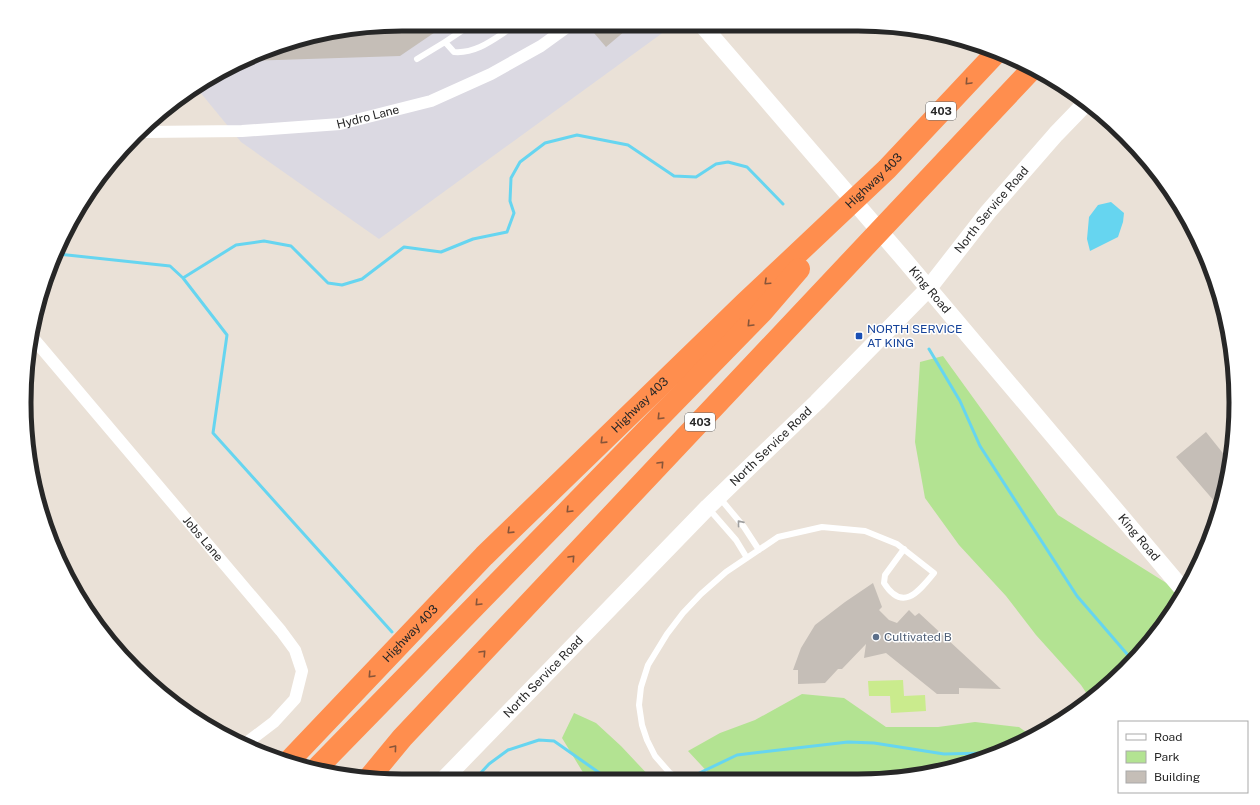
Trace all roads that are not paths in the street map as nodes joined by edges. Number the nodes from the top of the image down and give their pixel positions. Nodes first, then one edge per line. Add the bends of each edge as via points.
1 (462, 31) edge
2 (506, 31) edge
3 (562, 31) edge
4 (707, 31) edge
5 (445, 42) junction
6 (993, 56) edge
7 (417, 59) dead end
8 (1029, 73) edge
9 (1083, 107) edge
10 (149, 132) edge
11 (887, 169) junction
12 (928, 289) junction
13 (36, 342) edge
14 (714, 502) junction
15 (904, 549) junction
16 (759, 550) junction
17 (746, 558) junction
18 (1180, 586) edge
19 (249, 741) edge
20 (293, 757) edge
21 (320, 765) edge
22 (374, 773) edge
23 (449, 774) edge
24 (672, 774) edge

1 - 5 lane
2 - 5 lane via 477,49 463,53 454,52
3 - 10 street, Hydro Lane via 541,46 491,74 430,101 340,124 242,131
4 - 12 street, King Road
5 - 7 lane
6 -> 11 highway, Highway 403 / 403
22 -> 8 highway, 403 via 419,721
9 - 12 street, North Service Road via 988,212
11 -> 20 highway, Highway 403 / 403 via 484,556
11 -> 21 highway via 762,312
12 - 14 street, North Service Road
12 - 18 street, King Road
13 - 19 street, Jobs Lane via 295,650 302,671 295,699 274,722
16 -> 14 lane via 744,527
14 - 17 lane
14 - 23 street, North Service Road
15 - 15 lane via 886,575 884,583 888,590 901,598 912,596 934,573
15 - 16 lane via 865,531 822,527 778,537
16 - 17 lane
17 - 24 lane via 726,572 683,613 648,665 639,705 642,725 655,756

